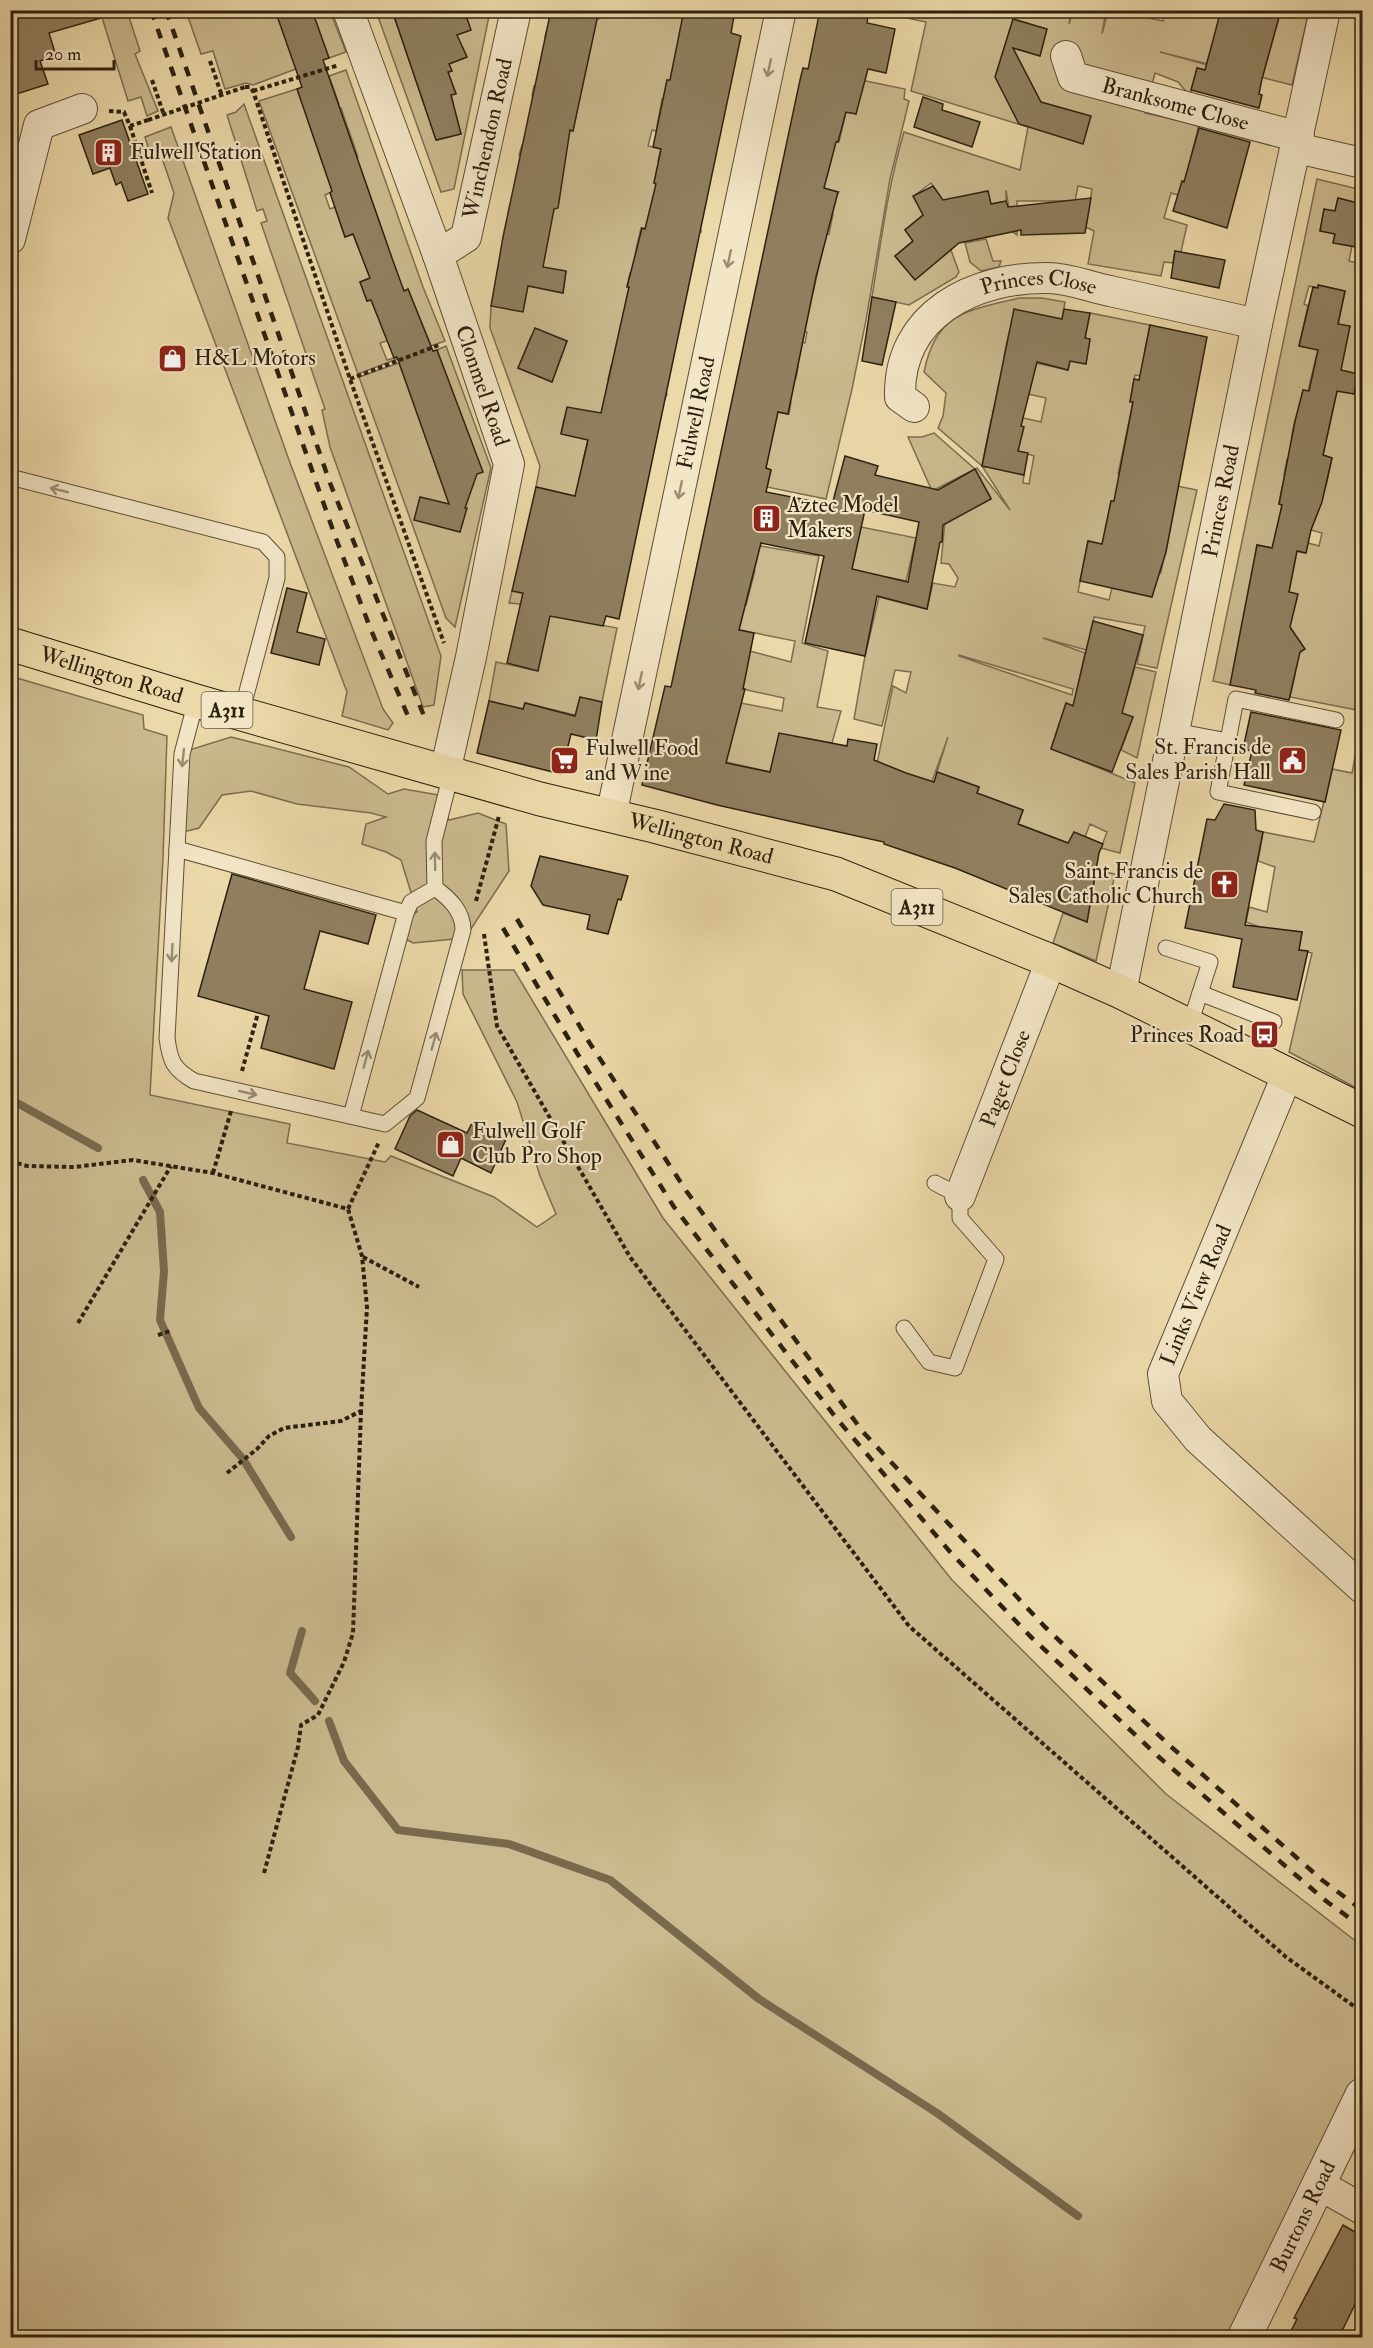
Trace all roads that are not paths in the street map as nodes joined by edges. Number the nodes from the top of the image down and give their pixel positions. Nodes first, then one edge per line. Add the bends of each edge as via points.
1 (348, 10) edge
2 (516, 10) edge
3 (781, 10) edge
4 (1325, 10) edge
5 (1066, 56) dead end
6 (82, 109) road end
7 (1298, 142) junction
8 (1362, 163) edge
9 (10, 239) edge
10 (438, 255) junction
11 (1257, 324) junction
12 (914, 406) dead end
13 (10, 477) edge
14 (10, 644) edge
15 (196, 701) junction
16 (241, 714) junction
17 (1336, 720) dead end
18 (1175, 731) junction
19 (1228, 741) junction
20 (448, 773) junction
21 (1313, 812) dead end
22 (611, 816) junction
23 (177, 849) junction
24 (435, 888) junction
25 (406, 913) junction
26 (1166, 948) dead end
27 (1051, 961) junction
28 (1121, 992) junction
29 (1200, 993) junction
30 (1274, 1022) dead end
31 (1190, 1024) junction
32 (1288, 1073) junction
33 (1362, 1111) edge
34 (351, 1116) junction
35 (947, 1190) joint
36 (904, 1328) dead end
37 (1362, 1588) edge
38 (1362, 2095) edge
39 (1320, 2185) junction
40 (1362, 2209) edge
41 (1244, 2337) edge

1 - 10 street, Clonmel Road
2 - 10 street, Winchendon Road via 466,237
3 -> 22 street, Fulwell Road
4 - 7 street, Princes Road
5 - 7 street, Branksome Close via 1073,77
6 - 9 street via 39,126
7 - 8 street
7 - 11 street, Princes Road
10 - 20 street, Clonmel Road via 509,464
11 - 12 street, Princes Close via 1050,278 1006,280 972,290 936,310 914,337 900,376 900,397
11 - 18 street, Princes Road
16 -> 13 lane via 277,579 277,557 263,542
14 - 15 main road, Wellington Road / A311
15 - 16 main road, Wellington Road / A311
15 -> 23 lane via 182,754
16 - 20 main road, Wellington Road / A311
17 - 19 lane via 1236,699
18 - 19 lane
18 - 28 street, Princes Road
19 - 21 lane via 1218,792
20 - 22 main road, Wellington Road / A311
24 -> 20 lane via 434,842
22 - 27 main road, Wellington Road / A311 via 836,874
23 - 25 lane
23 -> 34 lane via 167,1038 170,1058 180,1072 194,1081
24 - 25 lane via 411,902
34 -> 24 lane via 385,1124 417,1098 464,930 453,902
34 -> 25 lane
26 - 29 lane via 1210,962
27 - 28 main road, Wellington Road / A311
27 - 35 street, Paget Close
28 - 31 main road, Wellington Road / A311
29 - 30 lane
29 - 31 lane
31 - 32 main road, Wellington Road / A311
32 - 33 main road, Wellington Road / A311
32 - 37 street, Links View Road via 1163,1374 1167,1401 1198,1439
35 - 36 lane via 960,1218 996,1259 955,1368 929,1362
38 - 39 street, Burtons Road
39 - 40 street
39 - 41 street, Burtons Road

